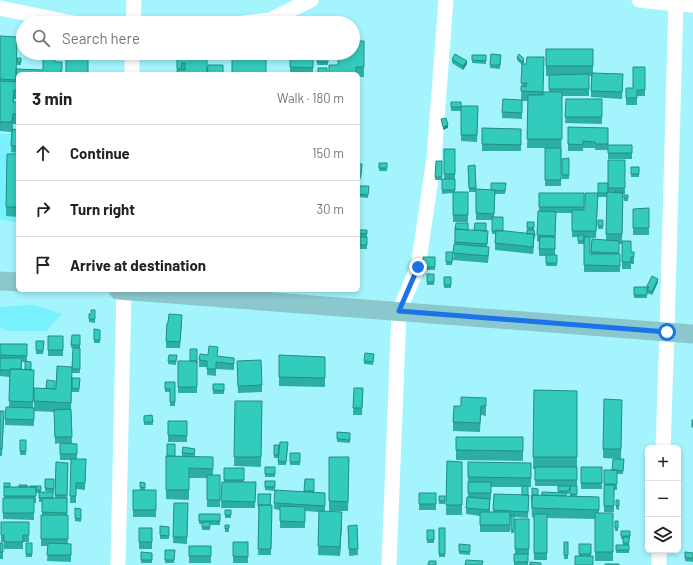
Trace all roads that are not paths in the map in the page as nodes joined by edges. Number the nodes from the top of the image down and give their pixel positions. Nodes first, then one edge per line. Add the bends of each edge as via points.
1 (134, 0) edge
2 (311, 0) edge
3 (446, 0) edge
4 (639, 0) edge
5 (676, 2) edge
6 (693, 5) edge
7 (0, 8) edge
8 (39, 16) edge
9 (133, 16) edge
10 (278, 16) edge
11 (132, 60) edge
12 (132, 72) edge
13 (0, 281) edge
14 (16, 282) edge
15 (124, 292) edge
16 (150, 292) edge
17 (399, 311) junction
18 (667, 332) junction
19 (693, 334) edge
20 (663, 445) edge
21 (659, 553) edge
22 (118, 565) edge
23 (389, 565) edge
24 (659, 565) edge

1 - 9 street
2 - 10 street
3 - 17 street via 434,158 420,260
4 - 5 street
5 - 6 street
5 - 18 street
7 - 8 street
11 - 12 street
13 - 14 main road
15 - 22 street
16 - 17 main road
17 - 18 main road
17 - 23 street
18 - 19 main road
18 - 20 street
21 - 24 street

